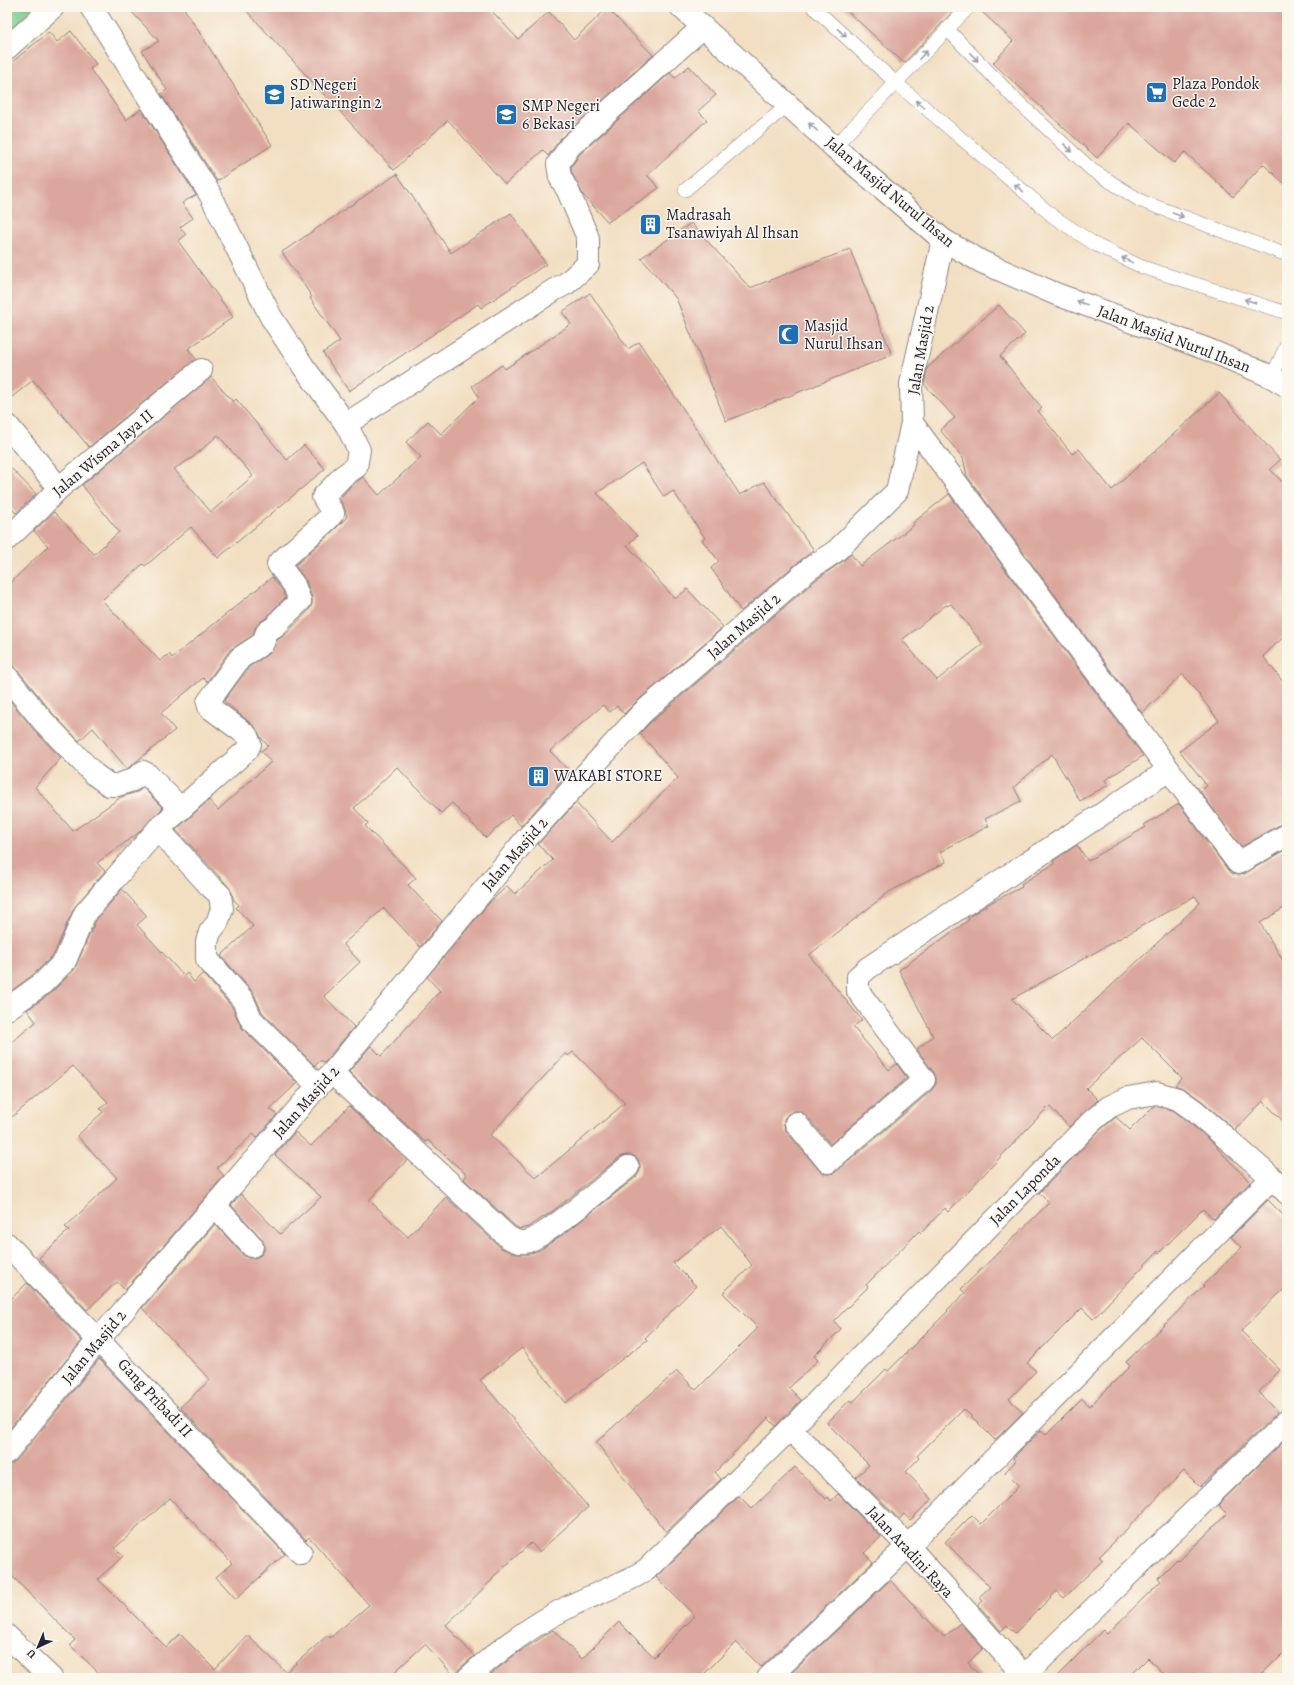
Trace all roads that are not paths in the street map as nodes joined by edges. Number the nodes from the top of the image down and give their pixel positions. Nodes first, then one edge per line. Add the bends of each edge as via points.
1 (54, 7) edge
2 (91, 7) edge
3 (682, 7) edge
4 (813, 7) edge
5 (969, 7) edge
6 (703, 27) junction
7 (947, 29) junction
8 (7, 48) edge
9 (896, 84) junction
10 (788, 105) junction
11 (834, 147) junction
12 (685, 190) dead end
13 (944, 240) junction
14 (1287, 255) edge
15 (1287, 313) edge
16 (1287, 344) edge
17 (201, 370) dead end
18 (1279, 382) edge
19 (912, 423) junction
20 (346, 424) junction
21 (7, 425) edge
22 (59, 488) junction
23 (7, 539) edge
24 (7, 677) edge
25 (1169, 770) junction
26 (181, 809) junction
27 (158, 829) junction
28 (1287, 835) edge
29 (8, 1007) edge
30 (325, 1080) junction
31 (796, 1123) dead end
32 (628, 1167) dead end
33 (1272, 1178) junction
34 (1287, 1193) edge
35 (216, 1207) junction
36 (7, 1244) edge
37 (252, 1246) dead end
38 (100, 1339) junction
39 (1287, 1421) edge
40 (790, 1429) junction
41 (7, 1452) edge
42 (908, 1546) junction
43 (301, 1553) dead end
44 (7, 1636) edge
45 (1024, 1677) edge
46 (51, 1678) edge
47 (468, 1678) edge
48 (768, 1678) edge

1 - 8 street
2 - 20 street via 210,194 272,316 303,366
3 - 6 street, Jalan Masjid Nurul Ihsan
4 -> 9 lane
5 - 7 lane
6 - 10 street, Jalan Masjid Nurul Ihsan
6 - 20 street via 570,146 558,164 560,177 588,238 588,264 567,283
9 -> 7 lane
7 -> 14 lane via 1014,98 1092,170 1141,201
9 - 11 lane
15 -> 9 lane via 1142,268 1096,245 1054,217
11 -> 10 street, Jalan Masjid Nurul Ihsan
10 - 12 lane
11 - 13 street, Jalan Masjid Nurul Ihsan
18 -> 13 street, Jalan Masjid Nurul Ihsan via 1209,350 1056,294 982,262
13 - 19 street, Jalan Masjid 2 via 911,384
16 - 18 lane
17 - 22 street, Jalan Wisma Jaya II
19 - 25 street
19 - 30 street, Jalan Masjid 2 via 898,491 836,551 809,569 642,713 526,839
20 - 26 street via 359,450 356,467 343,476 323,497 333,513 278,564 294,586 300,601 276,627 267,632 263,643 240,658 208,702 209,707 247,736 250,744 247,750
21 - 22 street
22 - 23 street, Jalan Wisma Jaya II
24 - 26 street via 43,721 94,774 109,785 117,785 133,780 143,772
25 - 28 street via 1238,864
25 - 31 street via 858,977 858,991 924,1080 828,1162
26 - 27 street
27 - 29 street via 85,913 65,961 42,984
27 - 30 street via 220,895 222,909 207,942 207,959 243,1000 251,1019
30 - 32 street via 516,1242 525,1242 547,1232
30 - 35 street, Jalan Masjid 2
33 - 34 street, Jalan Laponda
33 - 40 street, Jalan Laponda via 1178,1099 1157,1093 1128,1098 1109,1108 1087,1127
33 - 42 street
35 - 37 street
35 - 38 street, Jalan Masjid 2
36 - 38 street, Gang Pribadi II
38 - 41 street, Jalan Masjid 2
38 - 43 street, Gang Pribadi II
39 - 45 street
40 - 42 street, Jalan Aradini Raya
40 - 47 street, Jalan Laponda via 646,1570 531,1627
42 - 45 street, Jalan Aradini Raya
42 - 48 street
44 - 46 street

